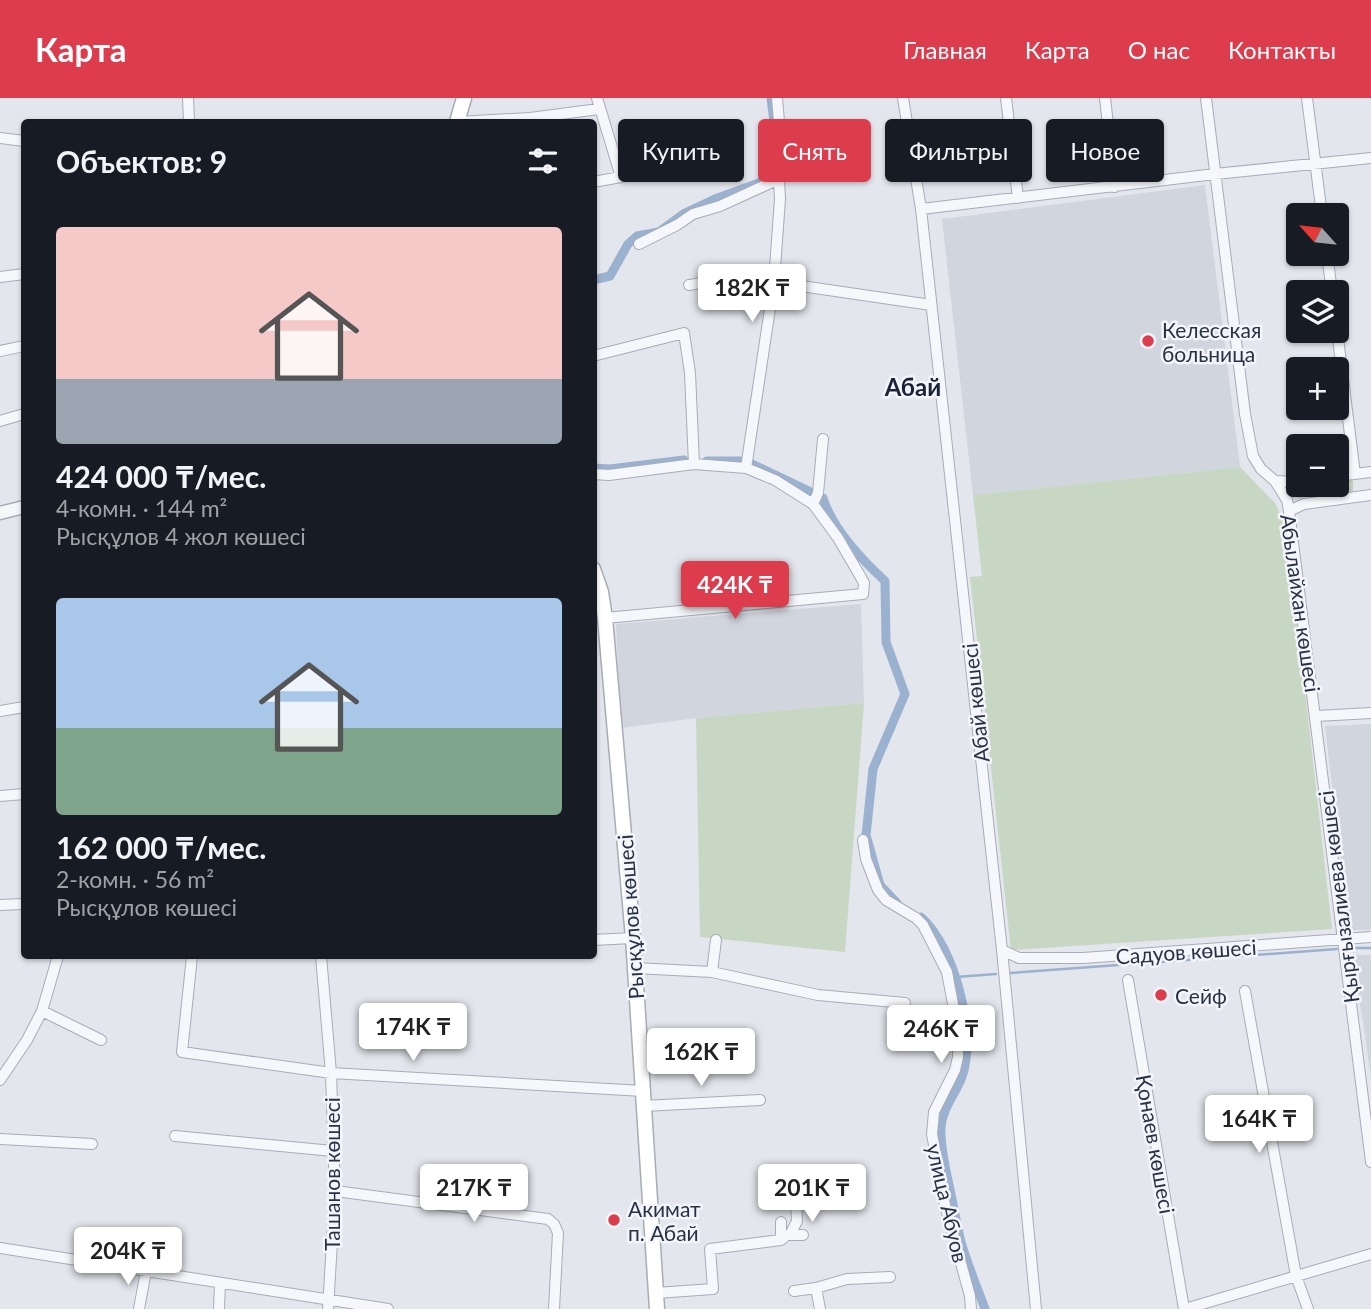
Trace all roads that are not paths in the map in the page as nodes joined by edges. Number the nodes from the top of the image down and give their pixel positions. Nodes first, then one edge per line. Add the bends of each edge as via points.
1 (188, 98) edge
2 (464, 98) edge
3 (777, 98) edge
4 (903, 98) edge
5 (1006, 98) edge
6 (1105, 98) edge
7 (1206, 98) edge
8 (1307, 98) edge
9 (598, 103) edge
10 (189, 119) edge
11 (458, 119) edge
12 (512, 119) edge
13 (779, 119) edge
14 (0, 138) edge
15 (21, 141) edge
16 (1371, 158) edge
17 (1315, 164) junction
18 (618, 167) edge
19 (1215, 174) junction
20 (618, 178) edge
21 (597, 181) edge
22 (772, 182) edge
23 (779, 182) edge
24 (1115, 187) junction
25 (1018, 198) junction
26 (1320, 203) edge
27 (951, 206) junction
28 (921, 209) junction
29 (952, 217) dead end
30 (639, 244) dead end
31 (21, 274) edge
32 (0, 276) edge
33 (774, 282) junction
34 (690, 285) dead end
35 (931, 304) junction
36 (1339, 343) edge
37 (21, 347) edge
38 (0, 351) edge
39 (597, 355) edge
40 (21, 415) edge
41 (0, 421) edge
42 (823, 439) dead end
43 (694, 464) junction
44 (746, 468) junction
45 (1371, 472) edge
46 (597, 474) edge
47 (1355, 474) junction
48 (1349, 475) edge
49 (1275, 481) junction
50 (1286, 481) edge
51 (1371, 495) edge
52 (1288, 497) edge
53 (1287, 500) junction
54 (813, 504) junction
55 (21, 508) edge
56 (1289, 511) junction
57 (0, 513) edge
58 (597, 580) edge
59 (605, 618) junction
60 (21, 708) edge
61 (0, 711) edge
62 (1371, 713) edge
63 (1317, 716) junction
64 (21, 794) edge
65 (0, 796) edge
66 (863, 840) dead end
67 (21, 904) edge
68 (0, 905) edge
69 (1343, 937) junction
70 (1371, 937) edge
71 (633, 938) junction
72 (597, 940) edge
73 (716, 940) dead end
74 (1002, 950) junction
75 (57, 959) edge
76 (192, 959) edge
77 (321, 959) edge
78 (635, 968) junction
79 (712, 972) junction
80 (1128, 979) dead end
81 (1245, 991) dead end
82 (905, 1003) dead end
83 (42, 1011) junction
84 (101, 1040) dead end
85 (331, 1073) junction
86 (0, 1080) edge
87 (643, 1099) junction
88 (760, 1100) dead end
89 (175, 1136) dead end
90 (0, 1139) edge
91 (92, 1144) dead end
92 (333, 1151) junction
93 (1371, 1162) edge
94 (335, 1191) junction
95 (796, 1200) dead end
96 (781, 1222) dead end
97 (803, 1235) dead end
98 (786, 1237) junction
99 (0, 1248) edge
100 (1371, 1254) edge
101 (146, 1271) junction
102 (1296, 1276) junction
103 (890, 1277) dead end
104 (220, 1283) junction
105 (816, 1288) junction
106 (794, 1291) dead end
107 (656, 1293) junction
108 (328, 1305) edge
109 (139, 1309) edge
110 (219, 1309) edge
111 (388, 1309) edge
112 (554, 1309) edge
113 (657, 1309) edge
114 (820, 1309) edge
115 (971, 1309) edge
116 (1036, 1309) edge
117 (1184, 1309) edge
118 (1308, 1309) edge

1 - 10 street
2 - 11 main road
3 - 13 street
4 - 28 street, Абай көшесі
5 - 25 street
6 - 24 street
7 - 19 street
8 - 17 street
9 - 12 street
9 - 18 street
14 - 15 street
16 - 17 street
17 - 19 street
17 - 26 street
19 - 24 street
19 - 49 street via 1251,447 1261,469
20 - 21 street
22 - 30 street via 693,214
23 - 33 street
24 - 25 street
25 - 27 street
27 - 28 street
27 - 29 street
28 - 35 street, Абай көшесі
31 - 32 street
33 - 34 street via 749,276
33 - 35 street
33 - 44 street
35 - 74 street, Абай көшесі
36 - 47 street
37 - 38 street
39 - 43 street via 684,333
40 - 41 street
42 - 54 street
43 - 44 street
43 - 46 street
44 - 54 street
45 - 47 street
47 - 48 street
49 - 50 street
49 - 53 street, Абылайхан көшесі
51 - 56 street via 1304,504
52 - 53 street
53 - 56 street, Абылайхан көшесі
54 - 59 street via 859,574 863,594
55 - 57 street
56 - 63 street, Абылайхан көшесі
58 - 59 main road, Рысқұлов көшесі
59 - 71 main road, Рысқұлов көшесі
60 - 61 street
62 - 63 street, Абылайхан көшесі
63 - 69 street, Қырғызалиева көшесі
64 - 65 street
66 - 115 street, улица Абуов via 878,890 923,925 947,972 958,1057 934,1112 932,1134
67 - 68 street
69 - 70 street, Садуов көшесі
69 - 74 street, Садуов көшесі via 1083,958 1019,958
69 - 93 street, Қырғызалиева көшесі
71 - 72 street
71 - 78 main road, Рысқұлов көшесі
73 - 79 street
74 - 116 street, Абай көшесі
75 - 83 street
76 - 85 street via 182,1052
77 - 85 street, Ташанов көшесі
78 - 79 street
78 - 87 main road, Рысқұлов көшесі
79 - 82 street via 818,995
80 - 117 street, Қонаев көшесі
81 - 102 street
83 - 84 street
83 - 86 street
85 - 87 street
85 - 92 street, Ташанов көшесі
87 - 88 street
87 - 107 main road, Рысқұлов көшесі
89 - 92 street
90 - 91 street
92 - 94 street, Ташанов көшесі
94 - 108 street, Ташанов көшесі
94 - 112 street via 548,1219 558,1233
95 - 98 street via 796,1227
96 - 98 street
97 - 98 street
98 - 107 street via 710,1250 713,1289
99 - 101 street
100 - 102 street, Қонаев көшесі
101 - 104 street
101 - 109 street
102 - 117 street, Қонаев көшесі
102 - 118 street
103 - 105 street via 847,1279
104 - 108 street
104 - 110 street
105 - 106 street
105 - 114 street
107 - 113 main road, Рысқұлов көшесі
108 - 111 street

